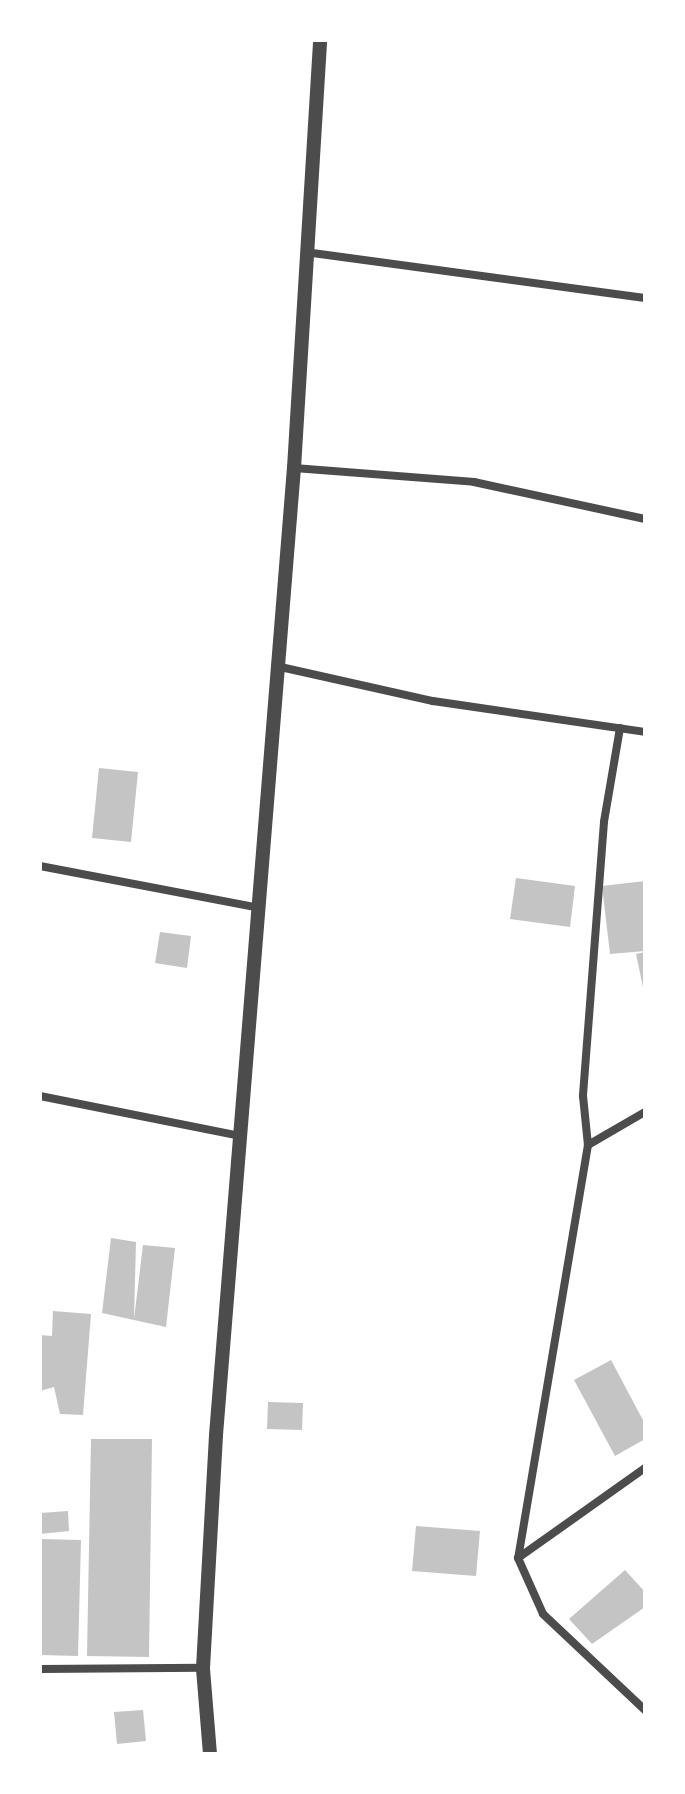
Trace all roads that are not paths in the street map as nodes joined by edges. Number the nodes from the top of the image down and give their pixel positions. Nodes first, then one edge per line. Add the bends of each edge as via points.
1 (320, 40) edge
2 (305, 252) junction
3 (645, 298) edge
4 (294, 468) junction
5 (645, 519) edge
6 (274, 666) junction
7 (620, 728) junction
8 (645, 732) edge
9 (40, 866) edge
10 (254, 907) junction
11 (40, 1096) edge
12 (645, 1112) edge
13 (236, 1135) junction
14 (588, 1145) junction
15 (645, 1468) edge
16 (518, 1558) junction
17 (203, 1668) junction
18 (40, 1669) edge
19 (645, 1710) edge
20 (210, 1754) edge

1 - 2 street
2 - 3 street
2 - 4 street
4 - 5 street via 474,482
4 - 6 street
6 - 7 street via 433,701
6 - 10 street
7 - 8 street
7 - 14 street via 604,822 583,1096
9 - 10 street
10 - 13 street
11 - 13 street
12 - 14 street
13 - 17 street
14 - 16 street
15 - 16 street
16 - 19 street via 543,1614
17 - 18 street
17 - 20 street

